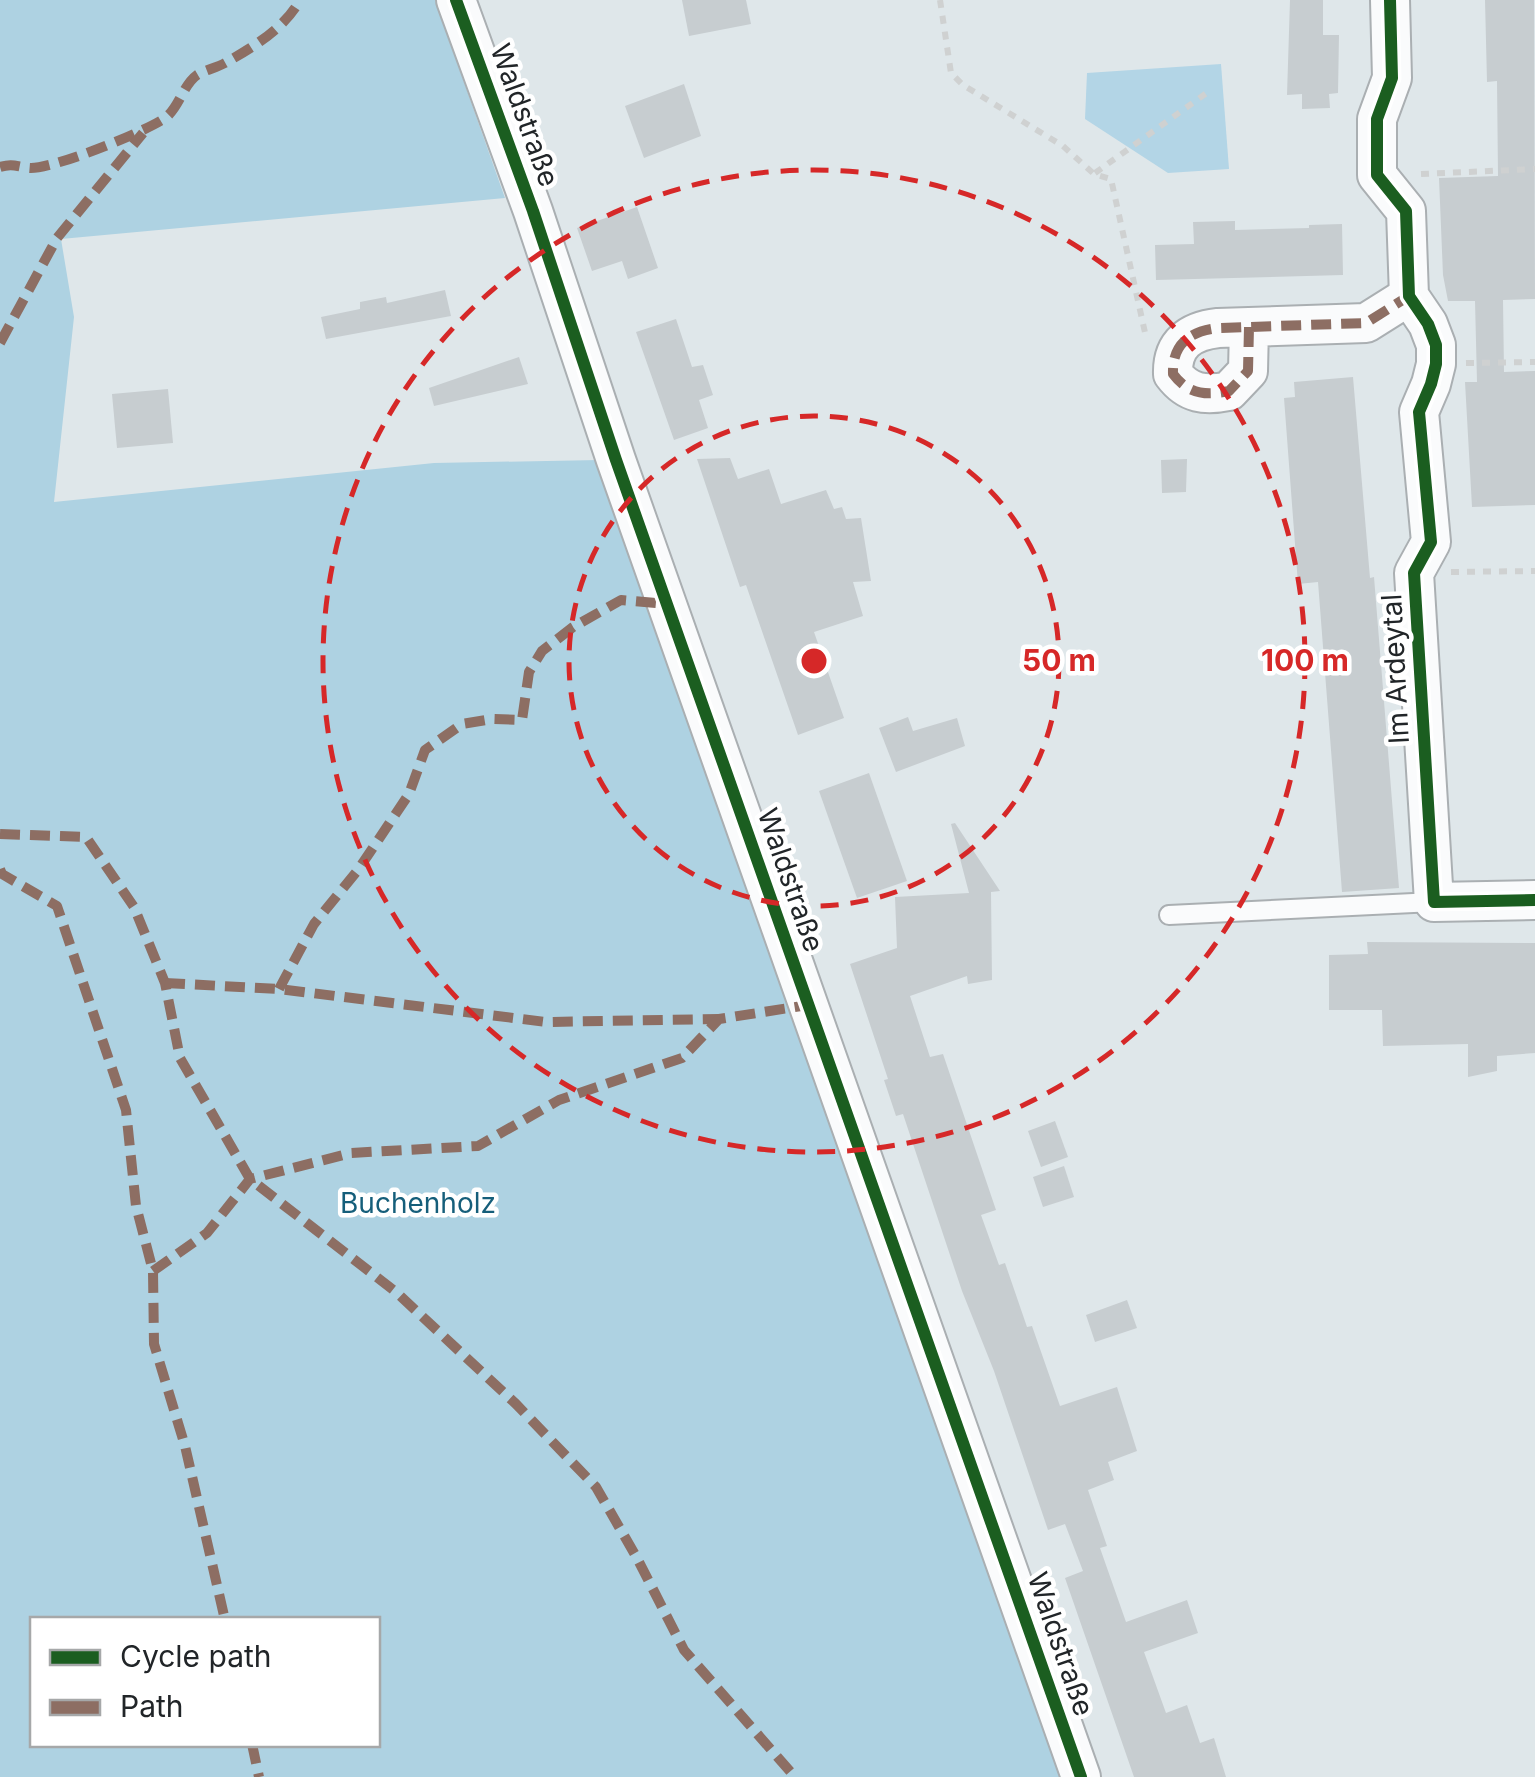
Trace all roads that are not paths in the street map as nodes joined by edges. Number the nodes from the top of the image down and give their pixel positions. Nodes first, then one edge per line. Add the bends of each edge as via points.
1 (456, 0) edge
2 (1390, 0) edge
3 (1409, 296) junction
4 (1250, 327) junction
5 (1535, 900) edge
6 (1434, 902) junction
7 (1169, 916) dead end
8 (1081, 1777) edge

1 - 8 street, Waldstraße
2 - 3 street via 1392,78 1377,120 1377,176 1406,210
3 - 4 street via 1366,323
3 - 6 street, Im Ardeytal via 1432,334 1436,364 1419,412 1431,542 1414,572
4 - 4 street via 1201,330 1182,341 1172,358 1173,374 1202,394 1229,391 1248,371
5 - 6 street
6 - 7 lane

